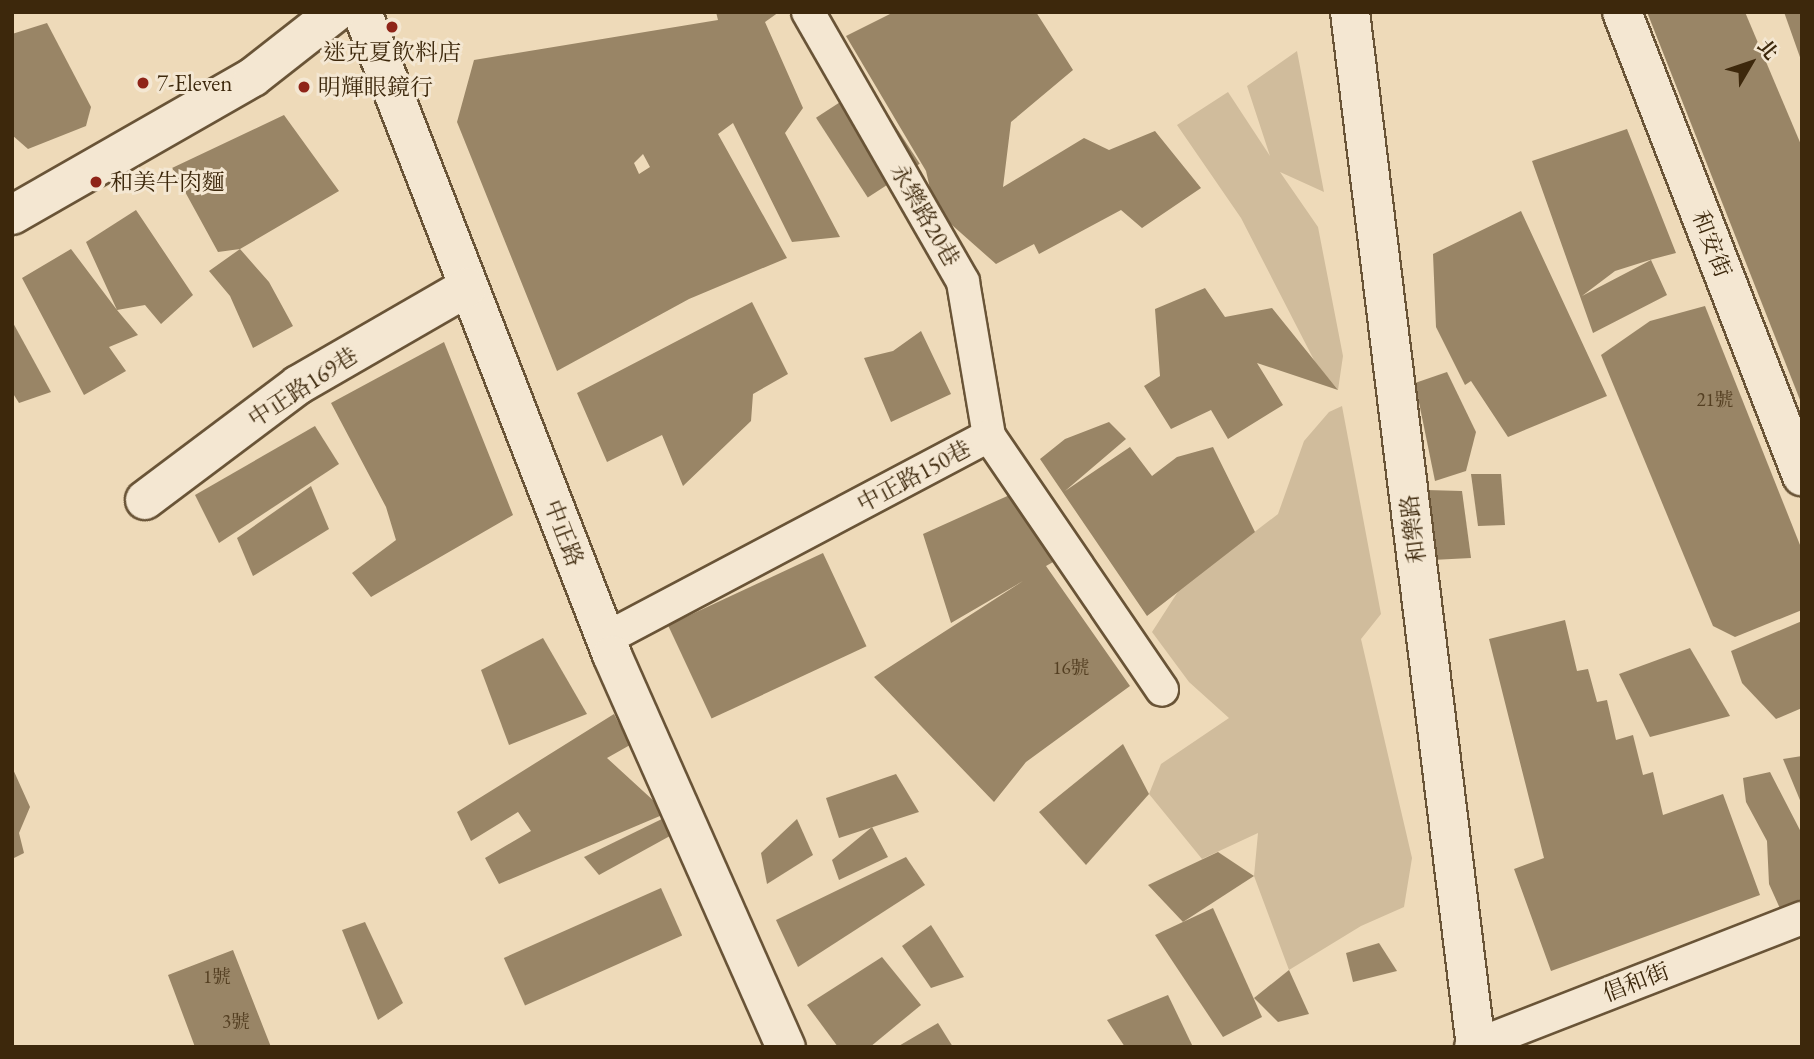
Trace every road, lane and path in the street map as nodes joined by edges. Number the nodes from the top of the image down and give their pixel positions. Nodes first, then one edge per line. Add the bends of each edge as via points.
1 (336, 12) edge
2 (362, 12) edge
3 (808, 12) edge
4 (1350, 12) edge
5 (1622, 12) edge
6 (12, 215) edge
7 (468, 286) junction
8 (989, 436) junction
9 (1802, 476) edge
10 (145, 500) dead end
11 (606, 639) junction
12 (1162, 690) dead end
13 (1802, 918) edge
14 (1474, 1046) edge
15 (786, 1047) edge

1 - 6 street via 253,77
2 - 7 street, 中正路
3 - 8 lane, 永樂路20巷 via 963,282
4 - 14 street, 和樂路
5 - 9 street, 和安街
7 - 10 street, 中正路169巷 via 298,385
7 - 11 street, 中正路
8 - 11 lane, 中正路150巷
8 - 12 lane, 中正路150巷
11 - 15 street, 中正路
13 - 14 lane, 倡和街

